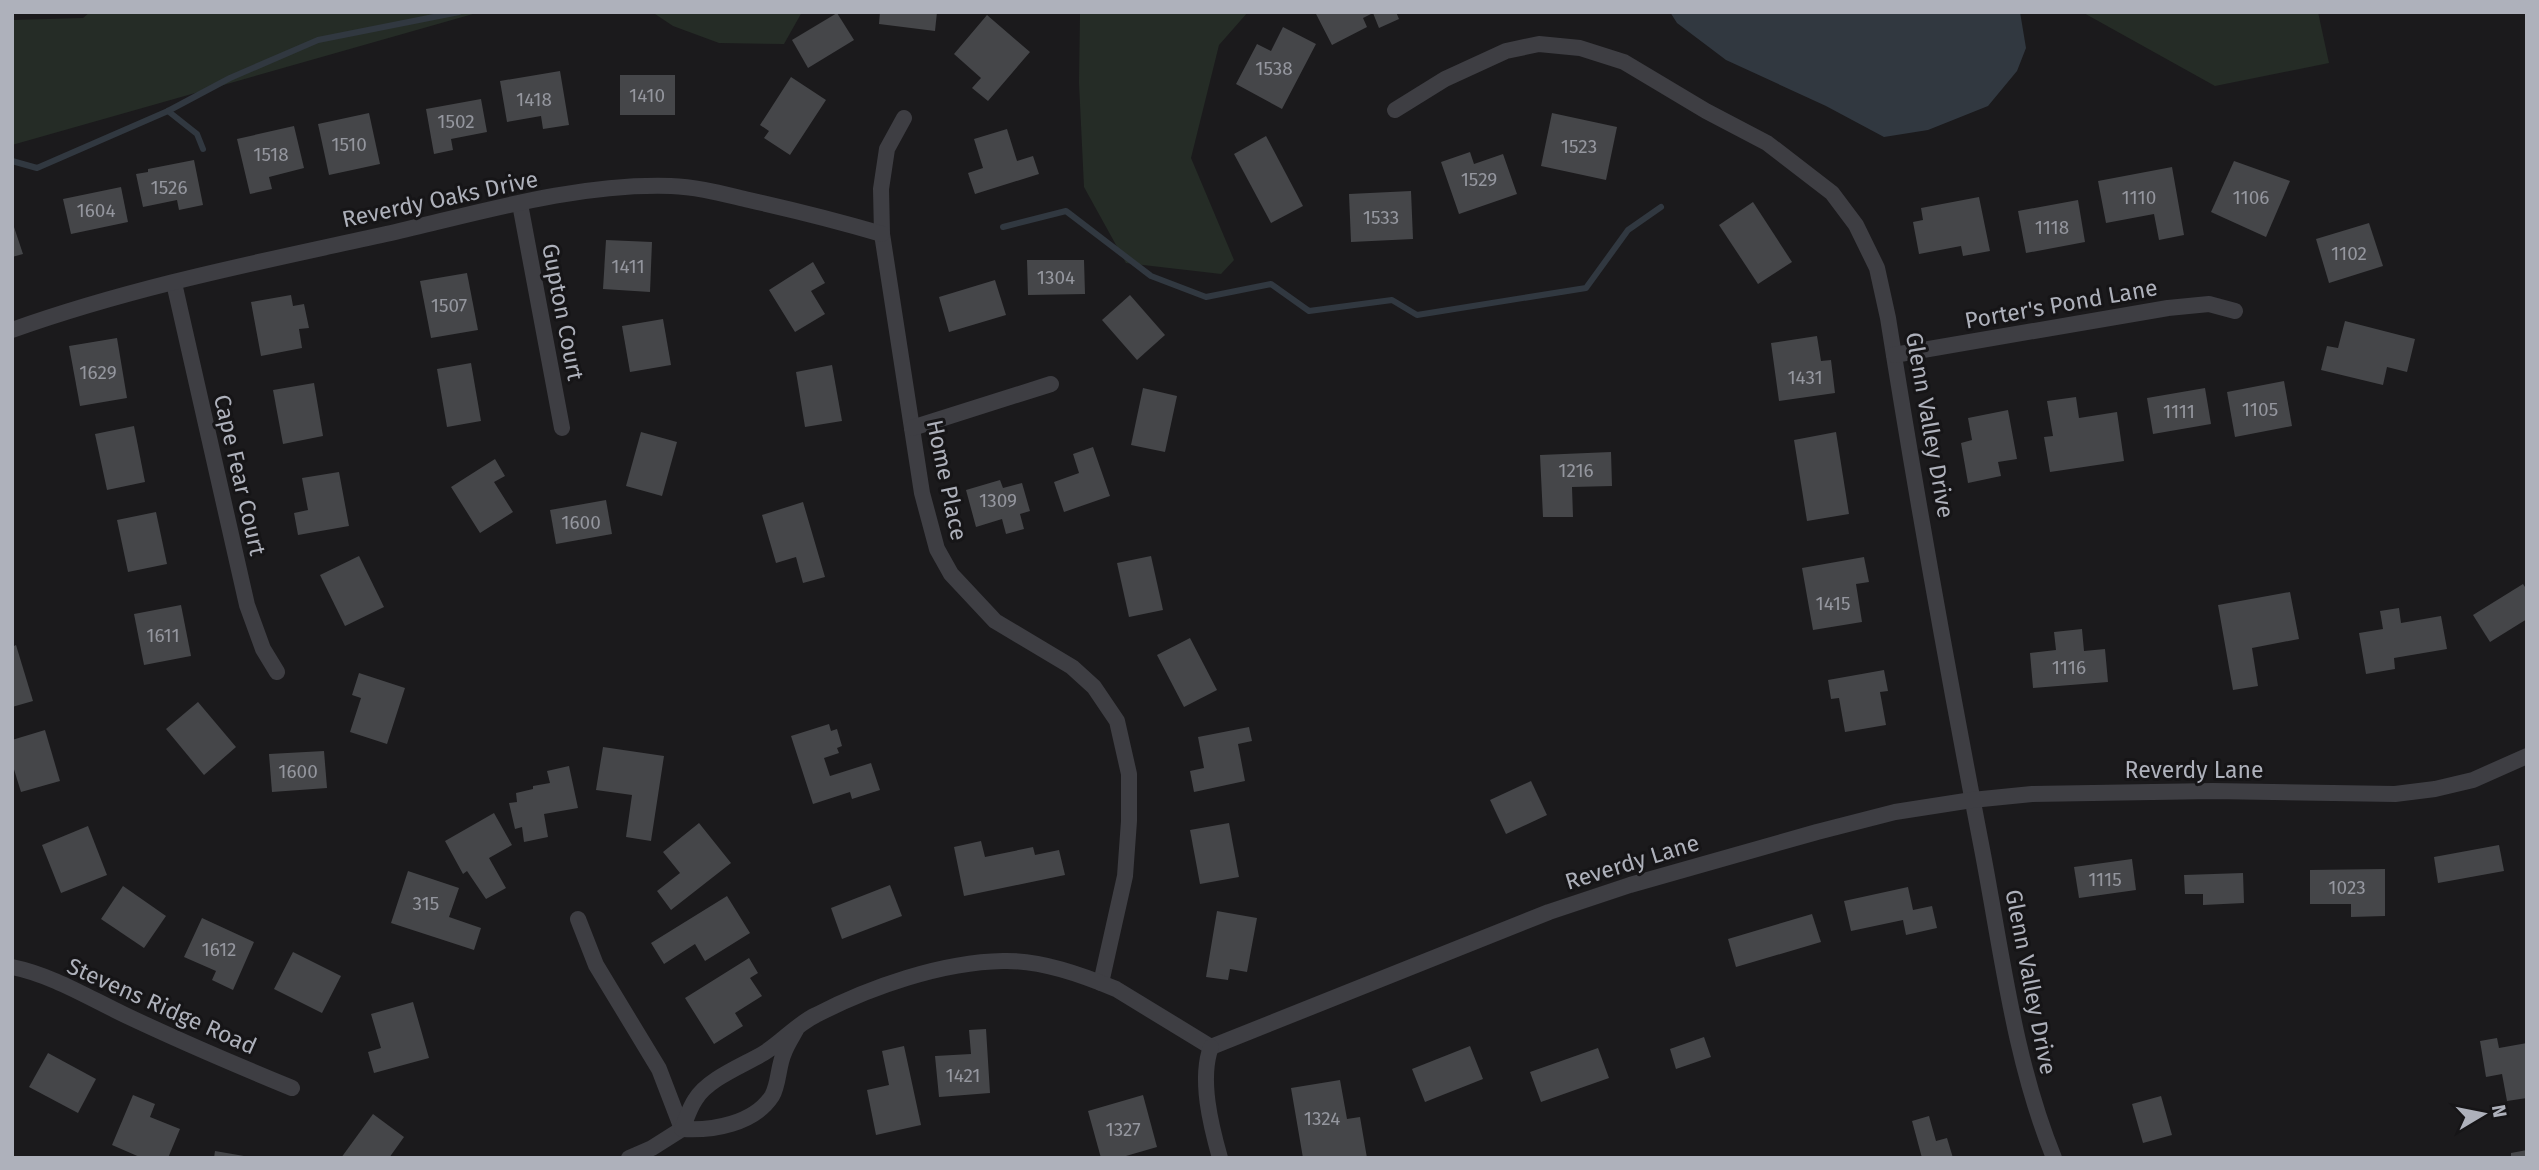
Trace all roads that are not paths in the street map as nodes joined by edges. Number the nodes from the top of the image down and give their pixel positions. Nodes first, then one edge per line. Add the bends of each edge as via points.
1 (1395, 110) dead end
2 (904, 118) dead end
3 (520, 204) junction
4 (882, 234) junction
5 (174, 283) junction
6 (2235, 311) dead end
7 (12, 330) edge
8 (1894, 355) junction
9 (1051, 384) dead end
10 (562, 428) dead end
11 (912, 428) junction
12 (277, 672) dead end
13 (2526, 759) edge
14 (1972, 800) junction
15 (578, 919) dead end
16 (12, 967) edge
17 (1101, 983) junction
18 (797, 1028) junction
19 (1211, 1047) junction
20 (292, 1088) dead end
21 (682, 1129) junction
22 (629, 1158) edge
23 (1220, 1158) edge
24 (2054, 1158) edge

1 - 8 street, Glenn Valley Drive via 1445,79 1506,51 1539,44 1580,48 1623,62 1767,143 1832,193 1856,225 1877,268
2 - 4 street, Home Place via 887,149 881,189
3 - 4 street, Reverdy Oaks Drive via 629,187 691,188
3 - 5 street, Reverdy Oaks Drive
3 - 10 street, Gupton Court
4 - 11 street, Home Place
5 - 7 street, Reverdy Oaks Drive via 95,302
5 - 12 street, Cape Fear Court via 247,605
6 - 8 street, Porter's Pond Lane via 2209,304 2168,308
8 - 14 street, Glenn Valley Drive
9 - 11 street
11 - 17 street, Home Place via 931,531 951,574 995,621 1048,651 1094,687 1117,721 1129,774 1129,821 1125,876
13 - 14 street, Reverdy Lane via 2473,780 2395,794 2032,794
14 - 19 street, Reverdy Lane via 1843,825 1630,885 1549,912
14 - 24 street, Glenn Valley Drive via 2023,1066
15 - 21 street via 596,965 659,1069
16 - 20 street, Stevens Ridge Road via 75,990
17 - 18 street via 1043,965 1004,961 960,966 885,985 813,1016
17 - 19 street
18 - 21 street via 695,1098
18 - 21 street via 783,1054 773,1094 758,1111 705,1131
19 - 23 street via 1206,1096
21 - 22 street

